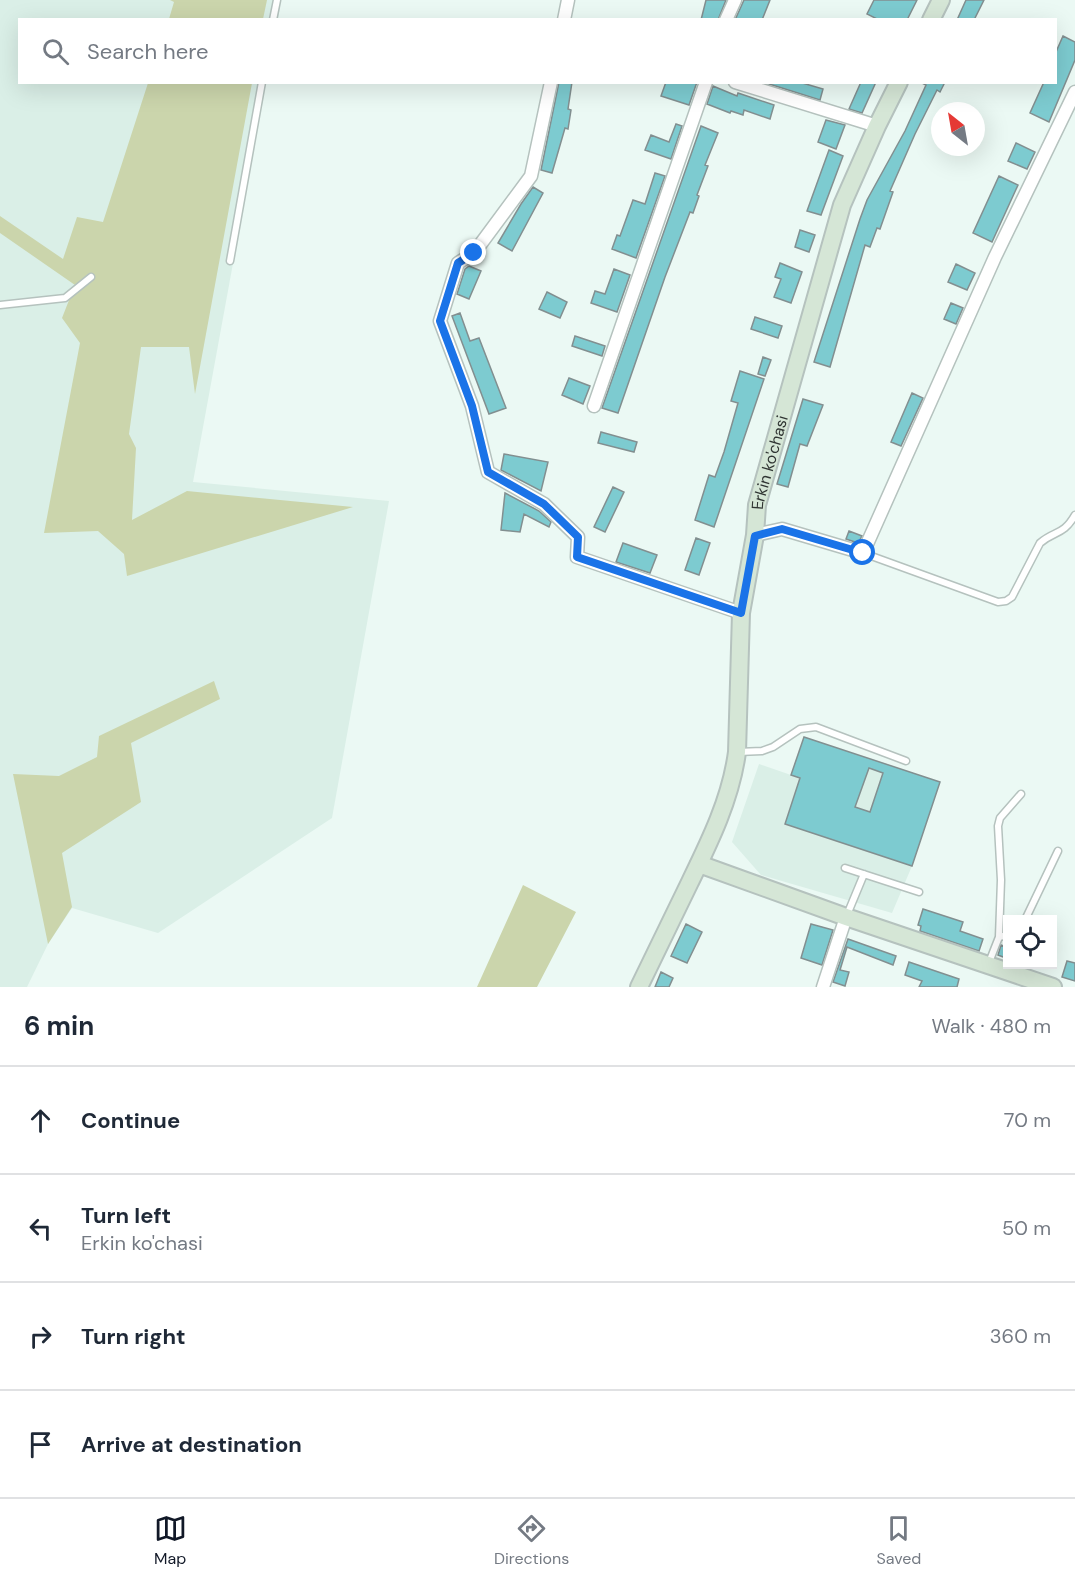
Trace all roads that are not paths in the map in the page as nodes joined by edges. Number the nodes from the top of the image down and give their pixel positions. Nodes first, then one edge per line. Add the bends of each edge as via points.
1 (277, 0) edge
2 (568, 0) edge
3 (735, 0) edge
4 (941, 0) edge
5 (273, 18) edge
6 (564, 18) edge
7 (727, 18) edge
8 (932, 18) edge
9 (262, 84) edge
10 (551, 84) edge
11 (705, 84) edge
12 (741, 84) edge
13 (898, 84) edge
14 (1075, 92) edge
15 (877, 126) junction
16 (230, 261) dead end
17 (92, 278) dead end
18 (0, 305) edge
19 (594, 406) dead end
20 (1075, 515) edge
21 (755, 536) junction
22 (863, 553) junction
23 (741, 613) junction
24 (737, 752) junction
25 (906, 761) dead end
26 (1021, 794) dead end
27 (1058, 851) dead end
28 (699, 864) junction
29 (845, 868) dead end
30 (864, 874) junction
31 (919, 892) dead end
32 (1027, 915) edge
33 (846, 917) junction
34 (1003, 936) edge
35 (999, 937) junction
36 (988, 965) junction
37 (639, 987) edge
38 (823, 987) edge
39 (1053, 987) edge

1 - 5 lane
2 - 6 street
3 - 7 street
4 - 8 main road
9 - 16 lane
10 - 23 street via 531,176 474,253 458,263 440,321 472,406 488,472 544,504 578,537 577,557
11 - 19 street
12 - 15 street
13 - 15 main road, Erkin ko'chasi
14 - 22 street via 995,257
15 - 21 main road, Erkin ko'chasi via 842,205 757,505
17 - 18 lane via 65,298
20 - 22 lane via 1062,532 1040,543 1012,597 1006,601 998,602
21 - 22 street via 782,529
21 - 23 main road, Erkin ko'chasi
23 - 24 main road, Erkin ko'chasi
24 - 25 lane via 762,751 800,729 816,727
24 - 28 main road, Erkin ko'chasi via 729,793
26 - 35 lane via 1000,818 998,826
27 - 32 lane
28 - 33 main road
28 - 37 main road, Erkin ko'chasi
29 - 30 lane
30 - 31 lane
30 - 33 lane
33 - 36 main road
33 - 38 street
34 - 35 lane
35 - 36 lane
36 - 39 main road

